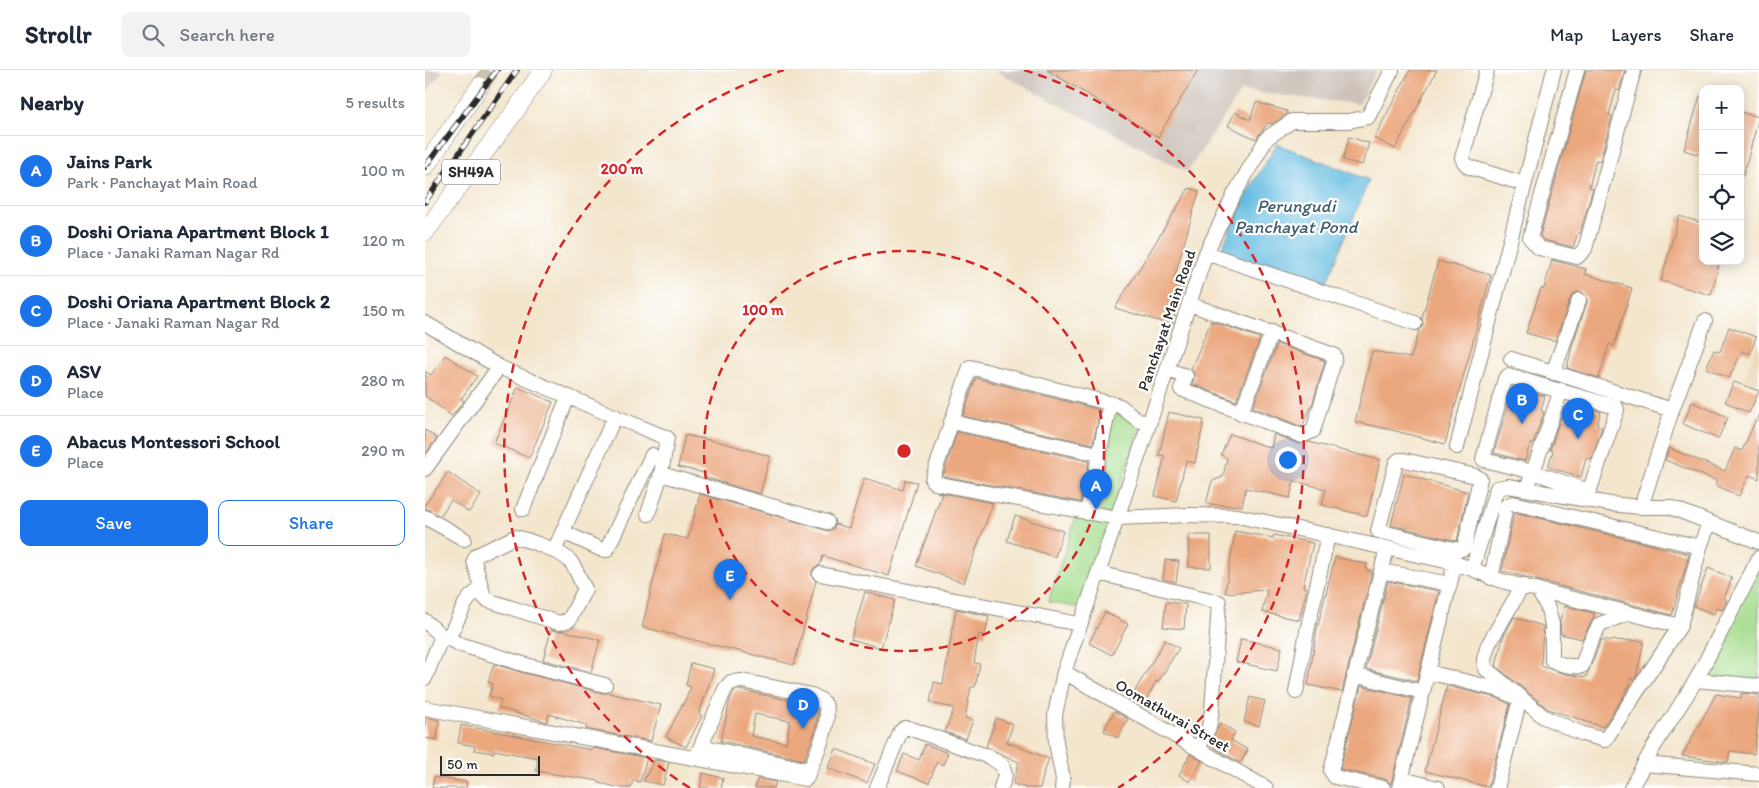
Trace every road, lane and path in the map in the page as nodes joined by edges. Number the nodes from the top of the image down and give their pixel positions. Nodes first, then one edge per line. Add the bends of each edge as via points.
1 (543, 70) edge
2 (1392, 70) edge
3 (1487, 70) edge
4 (1554, 70) edge
5 (1577, 70) edge
6 (1634, 70) edge
7 (480, 86) tunnel mouth
8 (425, 167) edge
9 (1525, 184) junction
10 (425, 232) edge
11 (1206, 253) junction
12 (1579, 300) dead end
13 (1189, 304) junction
14 (1705, 321) dead end
15 (425, 323) edge
16 (1415, 323) dead end
17 (1272, 332) junction
18 (1511, 359) dead end
19 (499, 367) junction
20 (1167, 370) junction
21 (1553, 373) junction
22 (1561, 390) junction
23 (567, 397) junction
24 (1110, 403) junction
25 (1672, 410) junction
26 (1241, 412) junction
27 (615, 416) junction
28 (951, 422) junction
29 (1149, 424) junction
30 (1457, 447) dead end
31 (1099, 454) junction
32 (652, 455) dead end
33 (425, 469) edge
34 (1533, 472) junction
35 (661, 474) junction
36 (1527, 489) junction
37 (1641, 507) junction
38 (523, 509) dead end
39 (1087, 513) junction
40 (648, 514) dead end
41 (425, 517) edge
42 (1117, 518) junction
43 (827, 522) dead end
44 (1709, 523) junction
45 (563, 532) junction
46 (1328, 535) junction
47 (464, 539) dead end
48 (1759, 542) edge
49 (1700, 547) junction
50 (1387, 548) junction
51 (1423, 549) junction
52 (554, 552) junction
53 (1759, 558) edge
54 (1453, 563) junction
55 (1473, 569) junction
56 (1381, 571) junction
57 (1098, 573) junction
58 (820, 574) dead end
59 (1491, 578) junction
60 (1450, 584) junction
61 (1523, 586) junction
62 (481, 589) junction
63 (1537, 589) junction
64 (1627, 614) junction
65 (425, 621) edge
66 (1079, 624) junction
67 (1680, 626) junction
68 (445, 637) junction
69 (1063, 672) junction
70 (1429, 672) junction
71 (1354, 675) junction
72 (425, 678) edge
73 (1696, 680) junction
74 (605, 684) dead end
75 (1759, 686) edge
76 (1296, 692) dead end
77 (1423, 692) junction
78 (425, 708) edge
79 (1198, 749) junction
80 (698, 752) junction
81 (1644, 764) junction
82 (1759, 774) edge
83 (1249, 784) edge
84 (1400, 784) edge
85 (1416, 785) edge
86 (877, 788) edge
87 (1001, 788) edge
88 (1062, 788) edge
89 (1266, 788) edge
90 (1383, 788) edge
91 (1438, 788) edge
92 (1497, 788) edge
93 (1631, 788) edge

1 - 10 main road, SH49A
2 - 11 street, Panchayat Main Road via 1367,118 1292,121 1267,138
3 - 9 street via 1462,158 1469,167
4 - 9 street
5 - 6 street via 1530,238 1539,248 1577,257 1585,248
7 - 8 main road, SH49A
9 - 30 street
11 - 13 street, Panchayat Main Road
11 - 16 street
12 - 21 street
13 - 17 street
13 - 20 street, Panchayat Main Road
14 - 25 street
15 - 19 street
17 - 26 street
17 - 26 street via 1335,355 1313,432 1303,436
18 - 21 street
19 - 23 street
19 - 33 street
20 - 26 street via 1186,376 1181,389
20 - 29 street, Panchayat Main Road
21 - 25 street
22 - 34 street
22 - 34 street via 1508,376 1505,379 1483,458
22 - 34 street via 1617,410 1589,490
23 - 27 street
23 - 38 street
24 - 28 street via 970,367
24 - 29 street
24 - 31 street
25 - 37 street
27 - 35 street via 667,438
27 - 45 street
28 - 31 street
28 - 39 street via 933,472 935,483
29 - 42 street, Panchayat Main Road
31 - 39 street
32 - 45 street via 606,550
34 - 36 street
35 - 40 street
35 - 43 street
36 - 37 street
36 - 55 street via 1497,488
37 - 44 street via 1670,507
39 - 42 street
41 - 47 street
42 - 46 street via 1238,516
42 - 57 street, Panchayat Main Road
44 - 48 street
44 - 49 street
45 - 52 street
46 - 50 street
46 - 76 street
49 - 59 street via 1513,503 1506,506
49 - 67 street
50 - 51 street
50 - 56 street
51 - 51 street via 1378,531 1399,460 1480,479 1464,548
51 - 54 street
52 - 62 street via 515,538 477,555 474,567
52 - 62 street via 571,562 585,589 569,620 559,623 487,600
53 - 73 street
54 - 55 street
54 - 60 street
55 - 59 street
56 - 60 street
56 - 71 street
57 - 66 street, Panchayat Main Road
57 - 79 street via 1219,602 1212,711 1209,727
58 - 66 street
59 - 61 street
60 - 70 street
61 - 63 street
61 - 67 street via 1488,645 1485,668 1544,717 1605,740
62 - 68 street via 471,596
63 - 64 street
63 - 64 street via 1547,606 1552,624 1553,660 1559,664 1582,666 1590,642 1601,624
64 - 67 street
65 - 68 street
66 - 69 street, Panchayat Main Road
68 - 72 street
68 - 74 street via 526,665
69 - 79 street, Oomathurai Street
69 - 88 street, Panchayat Main Road via 1055,715
70 - 77 street
70 - 92 street via 1500,690 1519,699
71 - 77 street
71 - 90 street via 1331,771 1335,777
73 - 75 street
73 - 81 street
77 - 84 street
78 - 80 street
79 - 83 street, Oomathurai Street
80 - 80 street via 807,774 827,725 826,706 821,700 803,693 742,681 731,682
81 - 82 street
81 - 93 street
83 - 89 street, Oomathurai Street
84 - 85 street
85 - 91 street
86 - 87 street via 905,728 989,757 1002,765 1005,774

